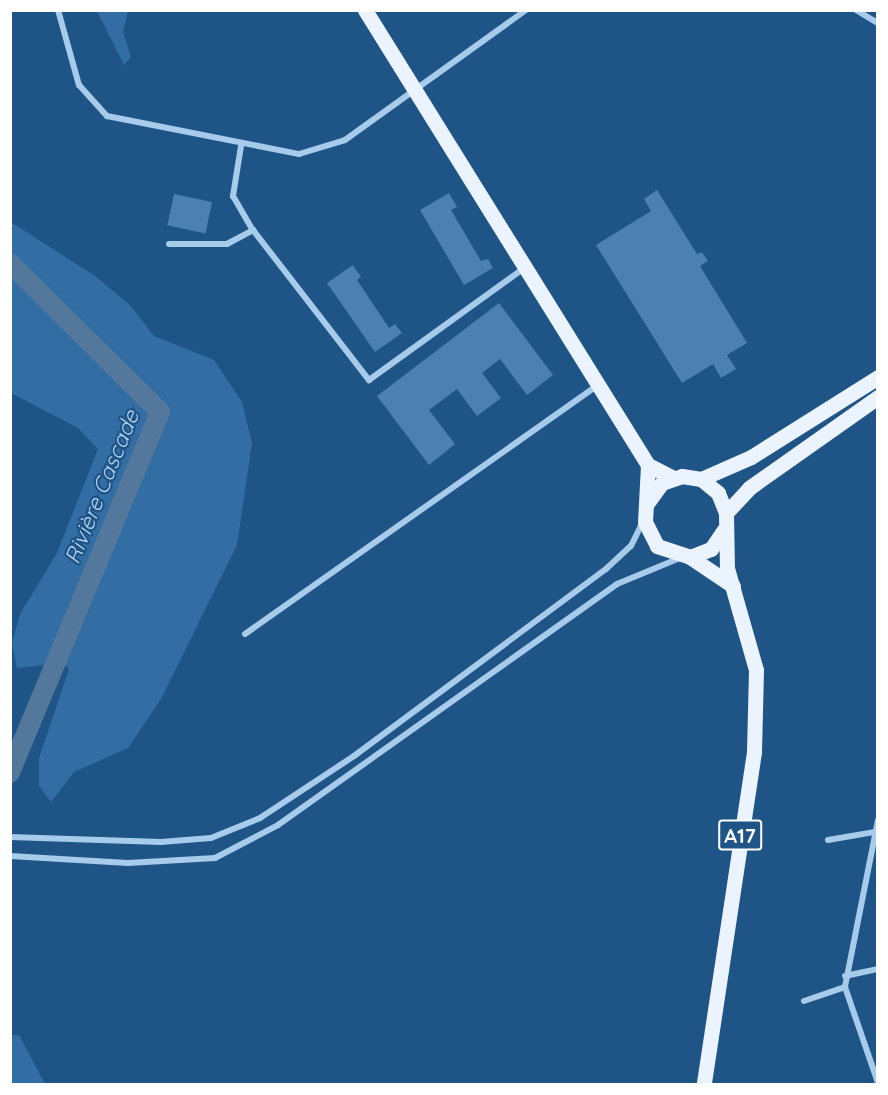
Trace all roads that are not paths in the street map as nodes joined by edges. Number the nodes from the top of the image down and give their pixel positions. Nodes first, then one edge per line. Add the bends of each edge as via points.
1 (58, 10) edge
2 (365, 10) edge
3 (526, 10) edge
4 (856, 10) edge
5 (878, 23) edge
6 (413, 90) junction
7 (240, 146) junction
8 (253, 230) junction
9 (169, 244) dead end
10 (523, 269) junction
11 (878, 377) edge
12 (598, 384) junction
13 (878, 397) edge
14 (648, 465) junction
15 (673, 478) junction
16 (701, 479) junction
17 (647, 505) junction
18 (726, 513) junction
19 (724, 530) junction
20 (685, 557) junction
21 (734, 586) junction
22 (245, 634) dead end
23 (878, 820) edge
24 (875, 832) junction
25 (10, 837) edge
26 (828, 840) dead end
27 (875, 847) edge
28 (10, 856) edge
29 (878, 969) edge
30 (846, 976) junction
31 (845, 987) junction
32 (804, 1001) dead end
33 (878, 1083) edge
34 (704, 1084) edge

1 - 7 street via 79,85 98,110 128,123
2 - 6 main road
3 - 6 street
4 - 5 street
6 - 7 street via 321,151 299,154
6 - 10 main road
7 - 8 street via 233,196
8 - 9 street via 227,244
8 - 10 street via 369,380
10 - 12 main road
11 - 16 main road via 751,457
12 - 14 main road
12 - 22 street
13 - 18 main road via 749,488
14 - 15 main road
14 - 17 main road
15 - 16 main road
15 - 17 main road
16 - 18 main road via 718,493
17 - 20 main road via 653,540
17 - 25 street via 631,546 606,569 345,763 260,818 211,838 171,842
18 - 19 main road, A17
19 - 20 main road via 711,549
19 - 21 main road, A17
20 - 21 main road
20 - 28 street via 617,584 287,819 215,858 128,863
21 - 34 main road, A17 via 756,670 757,713
23 - 24 street
24 - 26 street
24 - 27 street
27 - 30 street
29 - 30 street
30 - 31 street
31 - 32 street
31 - 33 street

